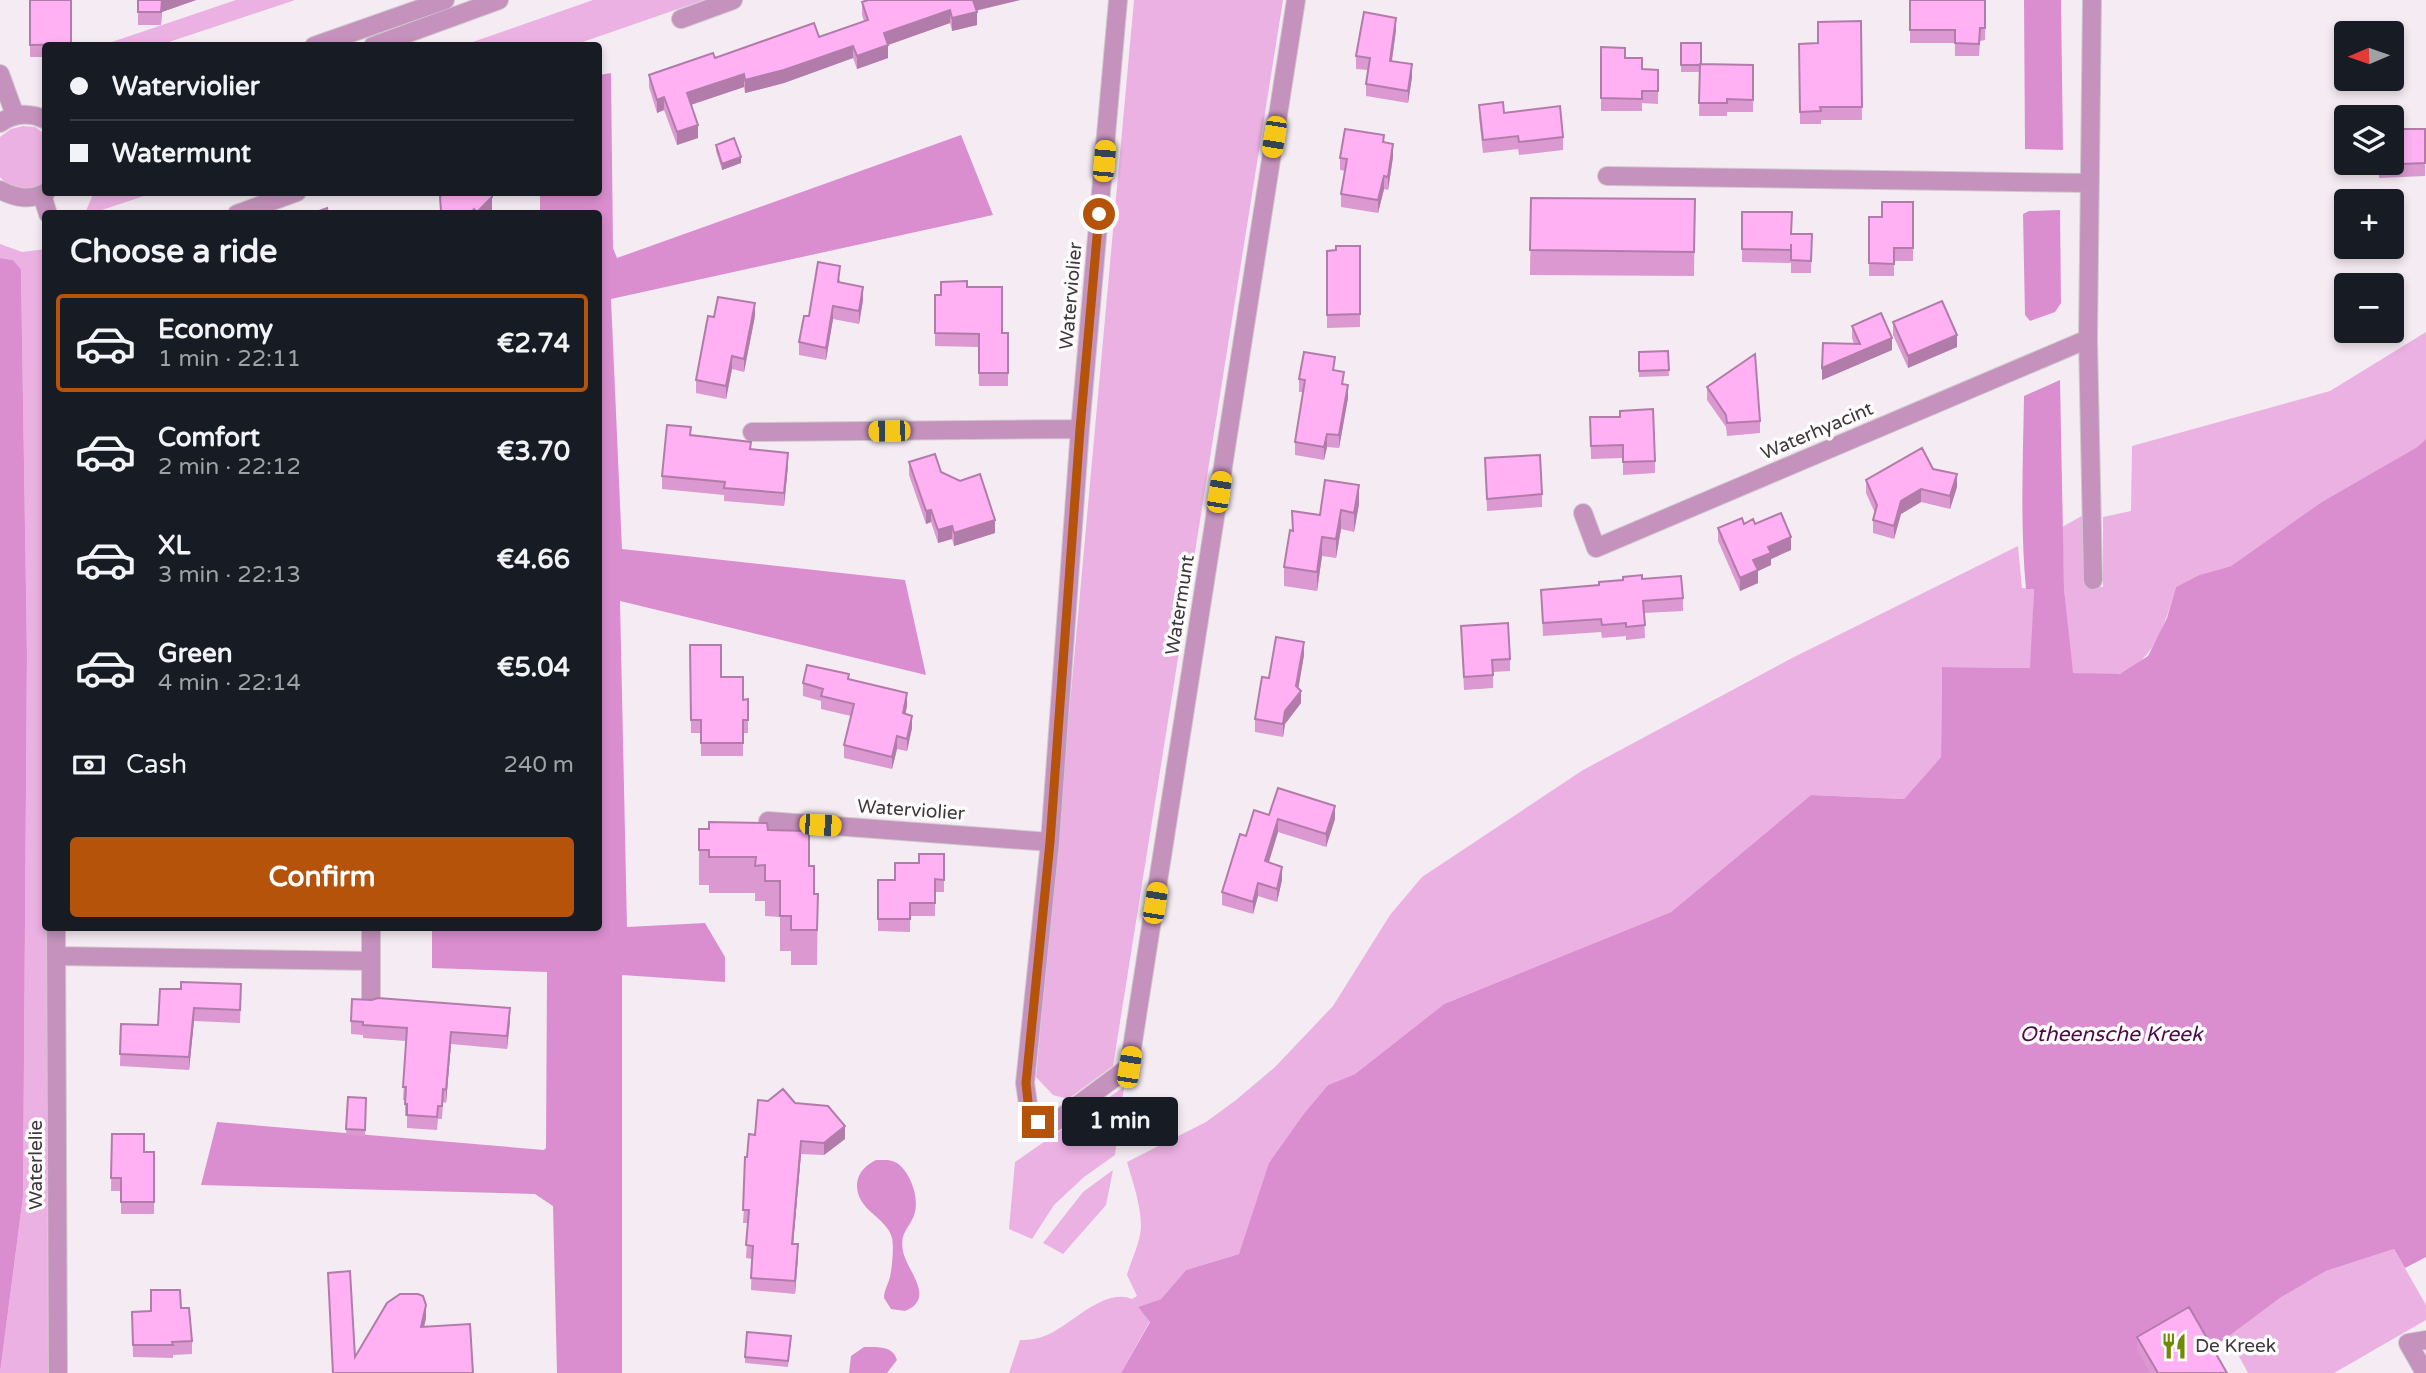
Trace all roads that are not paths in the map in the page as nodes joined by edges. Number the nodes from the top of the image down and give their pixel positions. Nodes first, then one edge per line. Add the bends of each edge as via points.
1 (445, 0) edge
2 (499, 0) edge
3 (733, 0) edge
4 (1118, 0) edge
5 (1296, 0) edge
6 (2092, 0) edge
7 (681, 19) dead end
8 (325, 42) edge
9 (384, 42) edge
10 (0, 74) edge
11 (7, 119) edge
12 (42, 119) edge
13 (1607, 176) dead end
14 (2090, 183) junction
15 (0, 190) edge
16 (42, 194) edge
17 (286, 196) edge
18 (248, 210) edge
19 (2088, 339) junction
20 (1080, 429) junction
21 (752, 432) dead end
22 (1583, 513) dead end
23 (2093, 580) dead end
24 (768, 821) edge
25 (1050, 842) junction
26 (56, 931) edge
27 (371, 931) edge
28 (56, 956) junction
29 (371, 961) junction
30 (371, 1002) edge
31 (1026, 1083) joint
32 (2426, 1340) edge
33 (58, 1373) edge
34 (2425, 1373) edge

1 - 8 street
2 - 9 street
3 - 7 street
4 - 20 street, Waterviolier
5 - 31 street, Watermunt via 1129,1067 1055,1122 1038,1122 1029,1111
6 - 14 street
10 - 11 street
11 - 12 street via 27,114
13 - 14 street
14 - 19 street
15 - 16 street via 21,198
17 - 18 street
19 - 22 street, Waterhyacint via 1596,548
19 - 23 street
20 - 21 street
20 - 25 street, Waterviolier
24 - 25 street, Waterviolier
25 - 31 street, Waterviolier
26 - 28 street, Waterlelie
27 - 29 street
28 - 29 street
28 - 33 street, Waterlelie
29 - 30 street
32 - 34 street via 2408,1343

